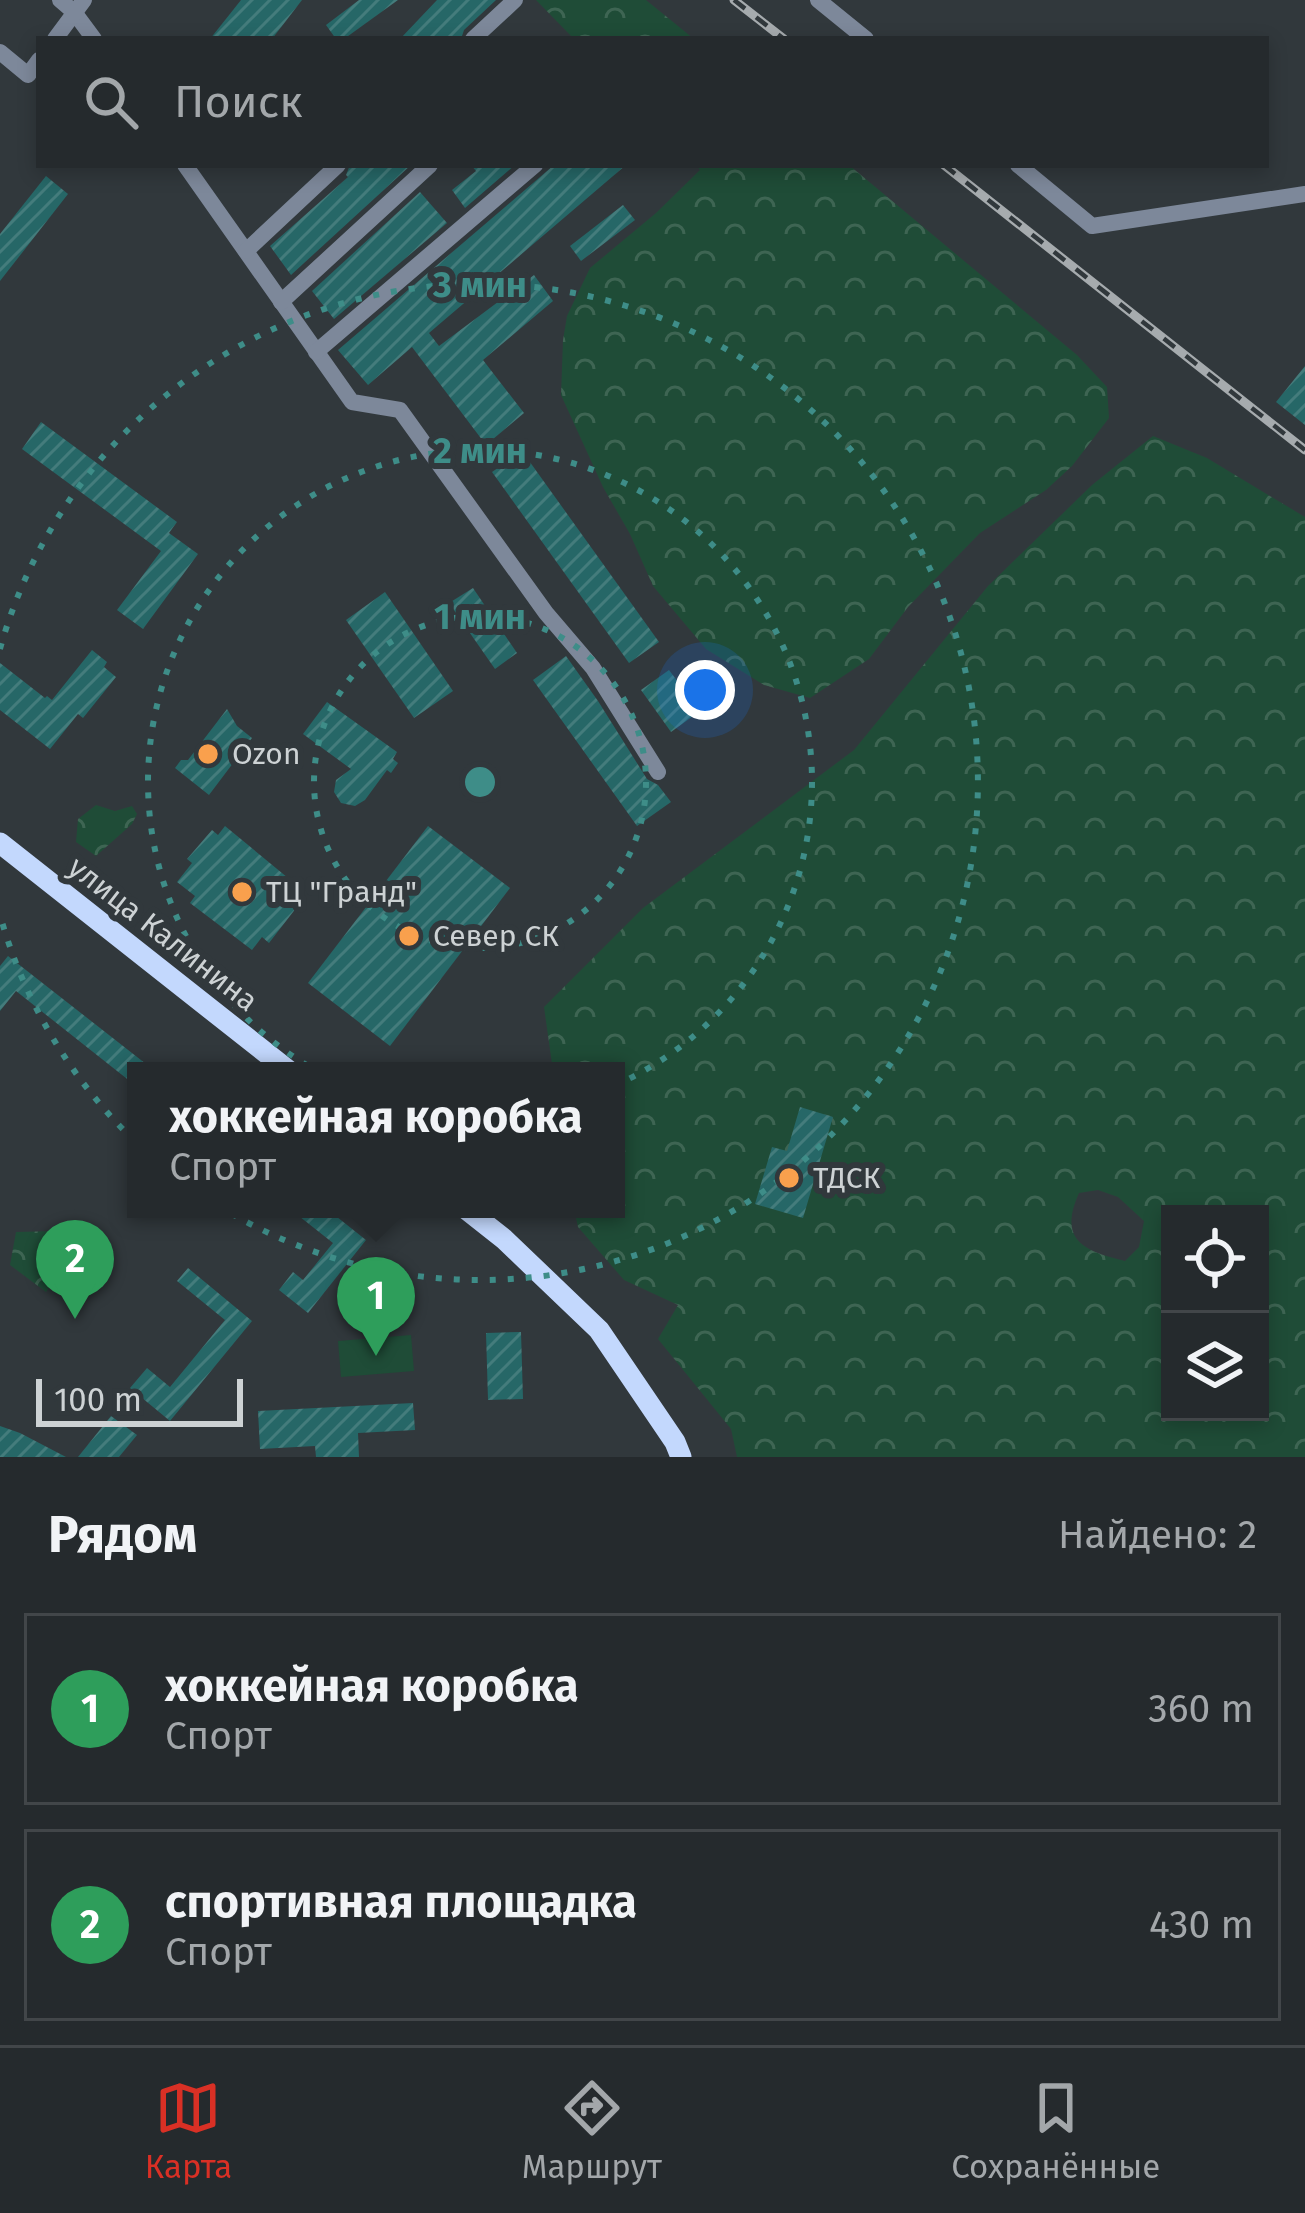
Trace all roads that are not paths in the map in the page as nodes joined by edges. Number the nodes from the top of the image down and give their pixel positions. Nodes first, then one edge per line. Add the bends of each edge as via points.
1 (515, 0) edge
2 (818, 0) edge
3 (73, 4) edge
4 (57, 36) edge
5 (92, 36) edge
6 (476, 36) edge
7 (862, 36) edge
8 (0, 52) edge
9 (36, 64) edge
10 (186, 168) edge
11 (335, 168) edge
12 (427, 168) edge
13 (531, 168) edge
14 (1022, 168) edge
15 (1305, 194) edge
16 (245, 251) junction
17 (281, 302) junction
18 (316, 352) junction
19 (658, 772) dead end
20 (0, 843) edge
21 (279, 1062) edge
22 (477, 1218) edge
23 (681, 1457) edge

1 - 6 street
2 - 7 street
3 - 4 street
3 - 5 street
8 - 9 street via 28,75
10 - 16 street
11 - 16 street
12 - 17 street
13 - 18 street
14 - 15 street via 1092,226
16 - 17 street
17 - 18 street
18 - 19 street via 352,402 400,410 592,668
20 - 21 main road, улица Калинина
22 - 23 main road via 599,1330

